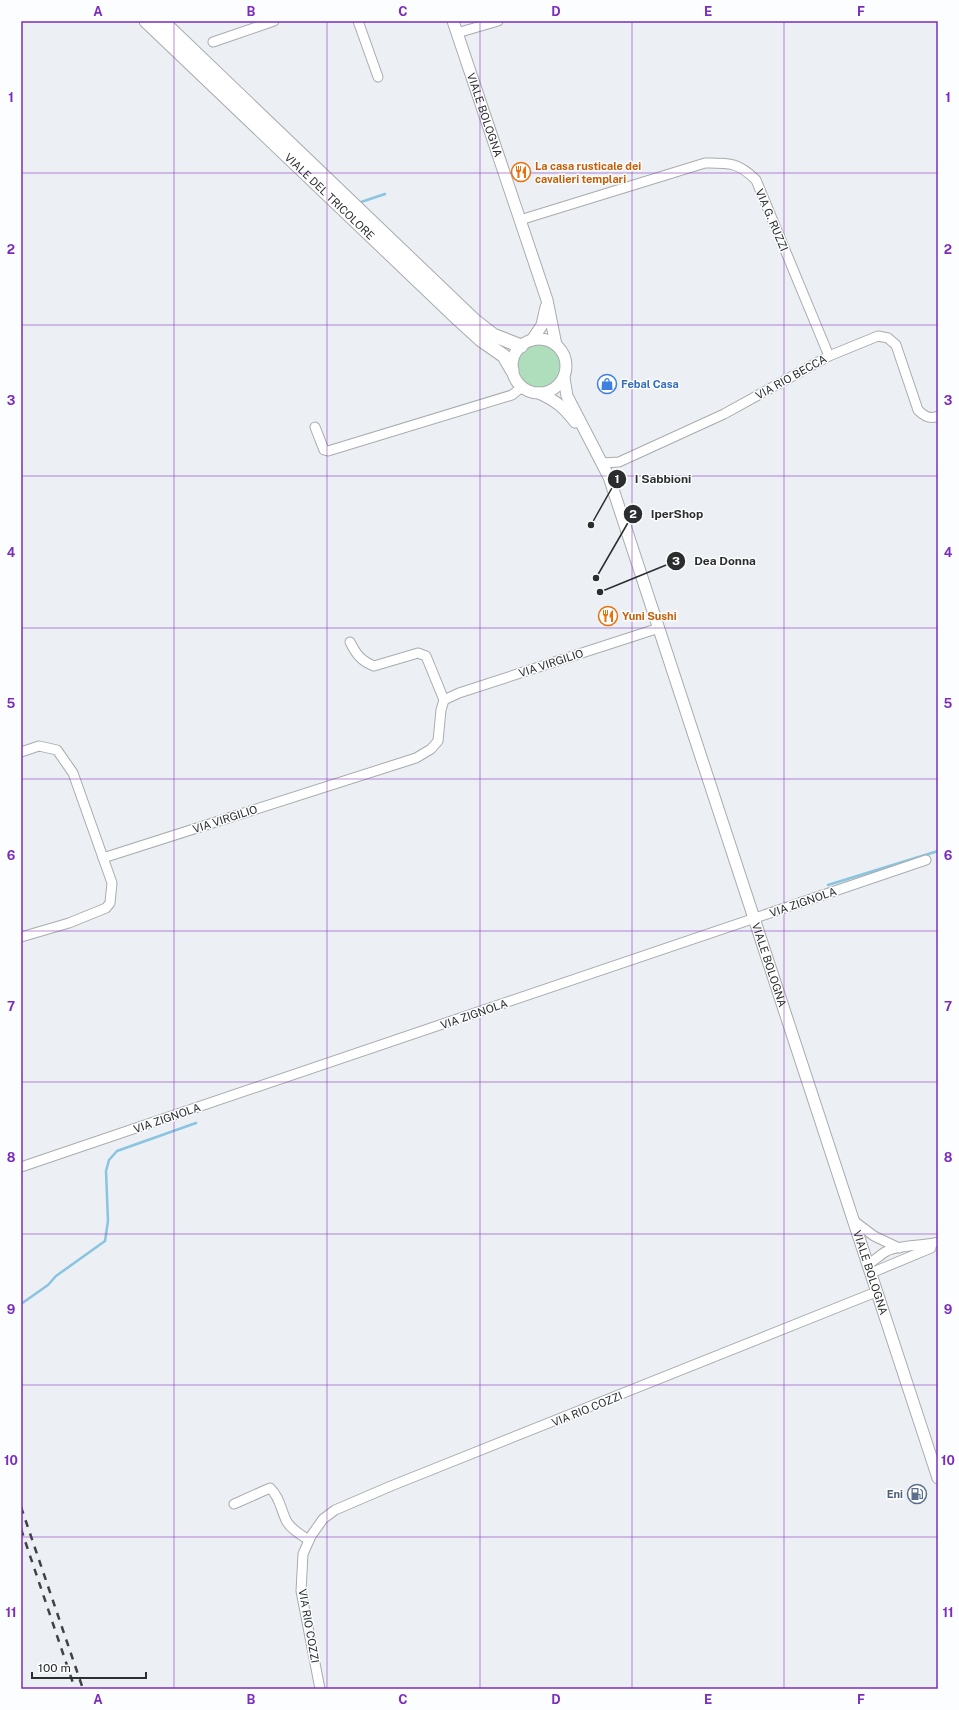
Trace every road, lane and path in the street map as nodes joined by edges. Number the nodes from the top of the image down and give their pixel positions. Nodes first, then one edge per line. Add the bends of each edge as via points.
1 (146, 21) edge
2 (162, 21) edge
3 (274, 21) edge
4 (358, 21) edge
5 (453, 21) edge
6 (498, 21) edge
7 (457, 33) junction
8 (213, 42) dead end
9 (378, 76) dead end
10 (520, 220) junction
11 (547, 300) junction
12 (526, 343) junction
13 (556, 345) junction
14 (829, 356) junction
15 (512, 370) junction
16 (564, 378) junction
17 (522, 387) junction
18 (539, 393) junction
19 (938, 416) edge
20 (315, 427) dead end
21 (600, 458) junction
22 (659, 628) junction
23 (350, 642) dead end
24 (444, 700) junction
25 (21, 752) edge
26 (103, 858) junction
27 (926, 860) dead end
28 (755, 919) junction
29 (21, 937) edge
30 (21, 1167) edge
31 (854, 1221) junction
32 (938, 1244) edge
33 (899, 1248) junction
34 (870, 1269) junction
35 (876, 1292) junction
36 (938, 1478) edge
37 (234, 1504) dead end
38 (309, 1540) junction
39 (320, 1689) edge

1 - 15 highway, VIALE DEL TRICOLORE via 458,320 504,356
2 - 12 highway, VIALE DEL TRICOLORE via 475,322 493,335
3 - 8 street
4 - 9 street
5 - 7 main road, VIALE BOLOGNA
6 - 7 street
7 - 10 main road, VIALE BOLOGNA
10 - 11 main road, VIALE BOLOGNA
10 - 14 street, VIA G. RUZZI via 705,163 726,163 744,169 756,180
11 - 12 main road, VIALE BOLOGNA via 542,325
11 - 13 main road, VIALE BOLOGNA
12 - 13 main road via 540,339
12 - 15 main road via 514,357
13 - 16 main road via 566,360
14 - 19 street, VIA RIO BECCA via 878,336 888,338 896,345 918,410 924,416
14 - 21 street, VIA RIO BECCA via 724,414 619,462
15 - 17 main road
16 - 18 main road via 551,391
16 - 21 main road via 567,396
17 - 18 main road
17 - 20 street via 512,395 328,451 324,450
18 - 21 main road via 555,400 568,412
21 - 22 main road, VIALE BOLOGNA via 609,477
22 - 24 street, VIA VIRGILIO
22 - 28 main road, VIALE BOLOGNA
23 - 24 street via 362,660 374,666 418,653 426,656
24 - 26 street, VIA VIRGILIO via 438,741 431,749 416,758
25 - 26 street via 39,746 57,750 73,773
26 - 29 street via 112,884 110,903 106,908 69,923
27 - 28 street, VIA ZIGNOLA
28 - 30 street, VIA ZIGNOLA
28 - 31 main road, VIALE BOLOGNA
31 - 33 street via 874,1236
31 - 34 main road, VIALE BOLOGNA
32 - 33 street
32 - 34 street
33 - 34 street via 888,1250
34 - 35 main road, VIALE BOLOGNA
35 - 36 main road, VIALE BOLOGNA
35 - 38 street, VIA RIO COZZI via 335,1510 323,1519
37 - 38 street via 270,1488 275,1492 288,1523
38 - 39 street, VIA RIO COZZI via 303,1554 301,1591

